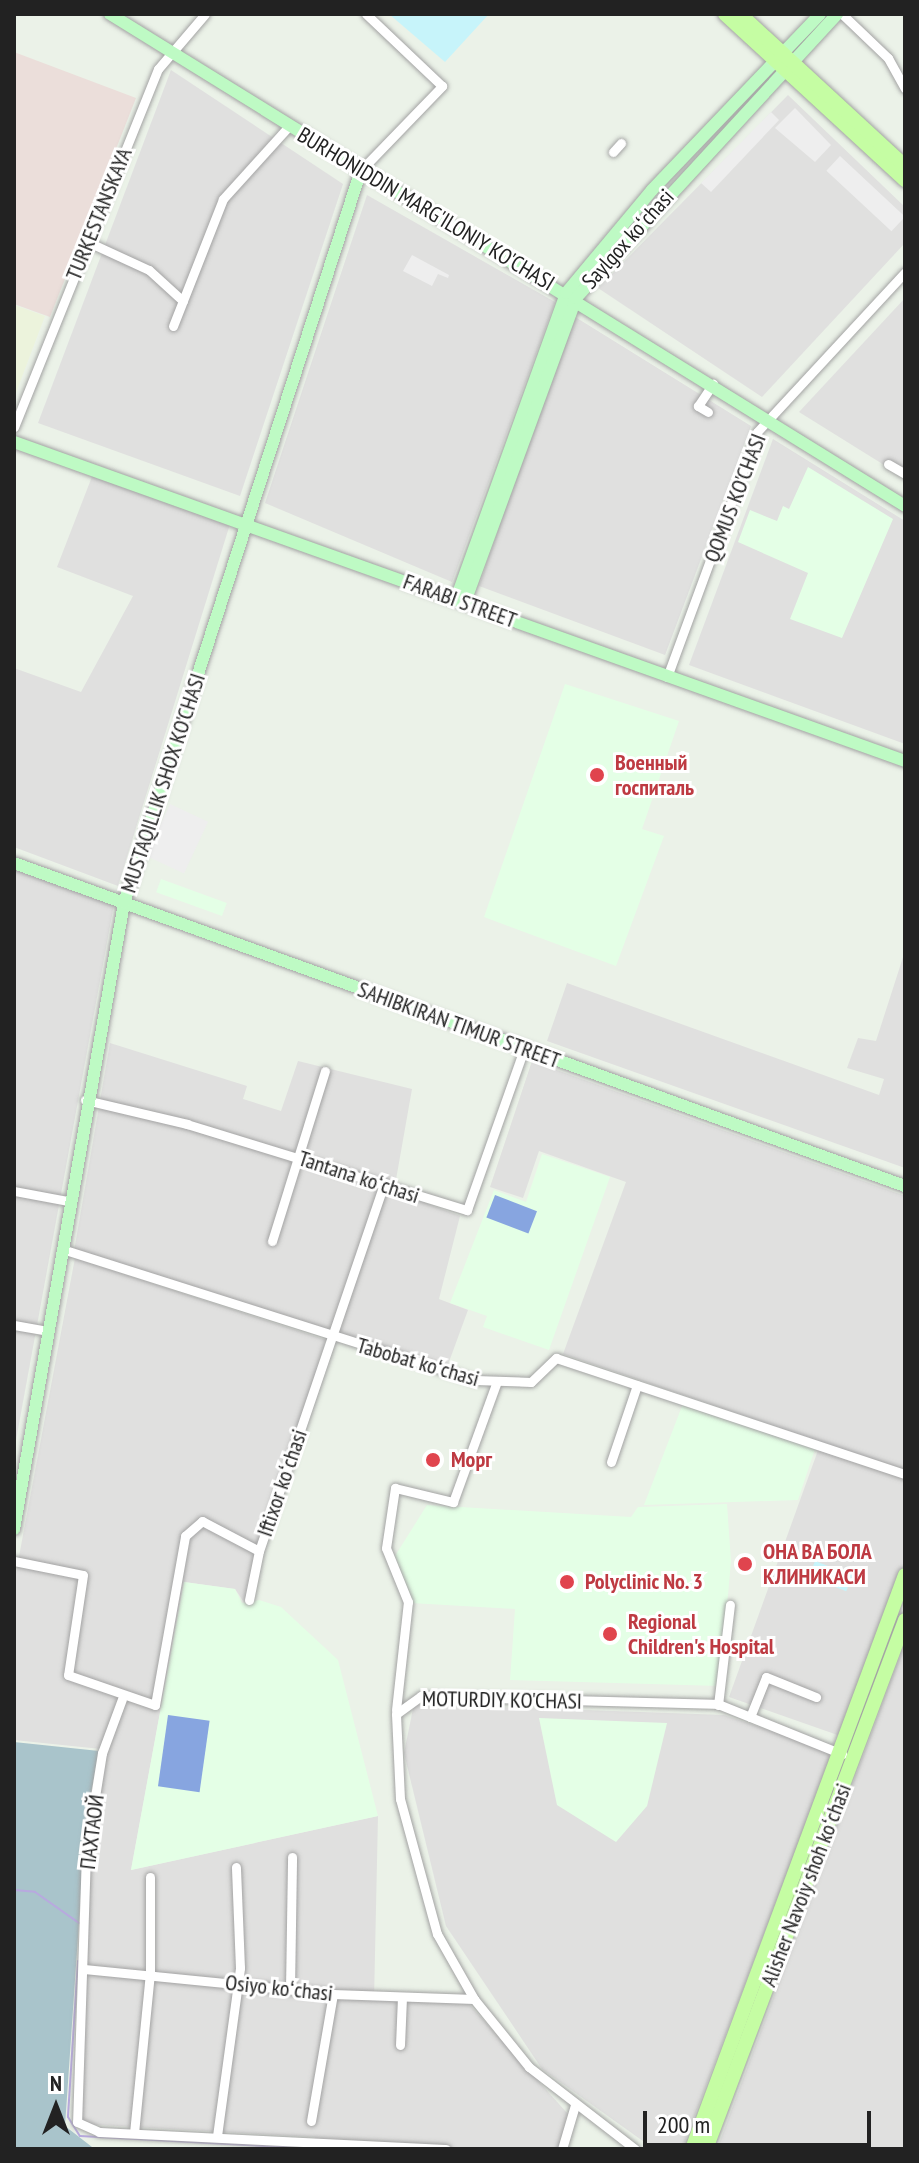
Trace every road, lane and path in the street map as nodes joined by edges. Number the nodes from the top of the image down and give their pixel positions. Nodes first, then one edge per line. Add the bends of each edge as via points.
1 (110, 14) edge
2 (205, 14) edge
3 (366, 14) edge
4 (725, 14) edge
5 (740, 14) edge
6 (820, 14) edge
7 (840, 14) edge
8 (170, 52) junction
9 (783, 62) junction
10 (905, 89) edge
11 (289, 126) junction
12 (621, 143) dead end
13 (613, 152) dead end
14 (905, 166) edge
15 (361, 170) junction
16 (905, 180) edge
17 (88, 242) junction
18 (905, 272) edge
19 (571, 295) junction
20 (183, 301) junction
21 (173, 326) dead end
22 (713, 384) junction
23 (708, 412) dead end
24 (768, 421) junction
25 (14, 427) edge
26 (14, 442) edge
27 (888, 464) dead end
28 (905, 474) edge
29 (905, 506) edge
30 (246, 524) junction
31 (461, 600) junction
32 (667, 677) junction
33 (905, 761) edge
34 (14, 863) edge
35 (124, 903) junction
36 (524, 1049) junction
37 (325, 1071) dead end
38 (85, 1100) junction
39 (301, 1157) junction
40 (384, 1183) junction
41 (905, 1186) edge
42 (14, 1191) edge
43 (68, 1201) junction
44 (272, 1241) dead end
45 (62, 1249) junction
46 (14, 1325) edge
47 (47, 1331) junction
48 (333, 1336) junction
49 (496, 1384) junction
50 (637, 1385) junction
51 (611, 1462) dead end
52 (905, 1474) edge
53 (14, 1529) edge
54 (259, 1551) junction
55 (14, 1561) edge
56 (905, 1575) edge
57 (249, 1600) dead end
58 (730, 1605) dead end
59 (905, 1620) edge
60 (816, 1697) dead end
61 (122, 1699) junction
62 (718, 1705) junction
63 (396, 1714) junction
64 (750, 1717) junction
65 (839, 1753) junction
66 (854, 1758) junction
67 (292, 1857) dead end
68 (236, 1867) dead end
69 (150, 1877) dead end
70 (84, 1969) junction
71 (150, 1974) junction
72 (235, 1983) junction
73 (290, 1989) junction
74 (333, 1994) junction
75 (402, 1998) junction
76 (474, 1999) junction
77 (400, 2045) dead end
78 (575, 2105) junction
79 (311, 2121) dead end
80 (134, 2133) junction
81 (217, 2136) junction
82 (446, 2149) edge
83 (562, 2149) edge
84 (635, 2149) edge
85 (692, 2149) edge
86 (706, 2149) edge

1 - 8 main road, BURHONIDDIN MARG'ILONIY KO'CHASI
2 - 8 street, TURKESTANSKAYA
3 - 15 street, MUSTAQILLIK SHOX KO'CHASI via 442,86
4 - 9 main road
5 - 9 main road
6 - 9 main road, Saylgox koʻchasi
7 - 9 main road, Saylgox koʻchasi
7 - 10 street via 888,58
8 - 11 main road, BURHONIDDIN MARG'ILONIY KO'CHASI
8 - 17 street, TURKESTANSKAYA via 158,69
9 - 14 main road
9 - 16 main road
9 - 19 main road, Saylgox koʻchasi
11 - 15 main road, BURHONIDDIN MARG'ILONIY KO'CHASI
11 - 20 street via 223,199
12 - 13 street
15 - 19 main road, BURHONIDDIN MARG'ILONIY KO'CHASI
15 - 30 main road, MUSTAQILLIK SHOX KO'CHASI
17 - 20 street via 149,270
17 - 25 street, TURKESTANSKAYA
18 - 24 street, QOMUS KO'CHASI
19 - 22 main road, BURHONIDDIN MARG'ILONIY KO'CHASI
19 - 31 main road, Saylgox koʻchasi
20 - 21 street
22 - 23 street via 695,404
22 - 24 main road, BURHONIDDIN MARG'ILONIY KO'CHASI
24 - 29 main road, BURHONIDDIN MARG'ILONIY KO'CHASI
24 - 32 street, QOMUS KO'CHASI via 757,432
26 - 30 main road, FARABI STREET
27 - 28 street
30 - 31 main road, FARABI STREET
30 - 35 main road, MUSTAQILLIK SHOX KO'CHASI
31 - 32 main road, FARABI STREET
32 - 33 main road, FARABI STREET
34 - 35 main road, SAHIBKIRAN TIMUR STREET
35 - 36 main road, SAHIBKIRAN TIMUR STREET
35 - 38 main road, MUSTAQILLIK SHOX KO'CHASI
36 - 40 street, Tantana koʻchasi via 474,1205 456,1210
36 - 41 main road, SAHIBKIRAN TIMUR STREET
37 - 39 street
38 - 39 street, Tantana koʻchasi
38 - 43 main road, MUSTAQILLIK SHOX KO'CHASI
39 - 40 street, Tantana koʻchasi
39 - 44 street
40 - 48 street, Iftixor koʻchasi
42 - 43 street
43 - 45 main road, MUSTAQILLIK SHOX KO'CHASI
45 - 47 main road, MUSTAQILLIK SHOX KO'CHASI
45 - 48 street, Tabobat koʻchasi
46 - 47 street
47 - 53 main road, MUSTAQILLIK SHOX KO'CHASI
48 - 49 street, Tabobat koʻchasi
48 - 54 street, Iftixor koʻchasi
49 - 50 street, Tabobat koʻchasi via 531,1382 556,1358
49 - 63 street via 453,1502 395,1488 386,1548 408,1602
50 - 51 street
50 - 52 street, Tabobat koʻchasi
54 - 57 street
54 - 61 street, Iftixor koʻchasi via 202,1521 191,1526 156,1702
55 - 61 street via 83,1575 65,1672
56 - 65 main road, Alisher Navoiy shoh koʻchasi
58 - 62 street
59 - 66 main road, Alisher Navoiy shoh koʻchasi
60 - 64 street via 766,1677
61 - 70 street, ПАХТАОЙ via 102,1753 86,1853
62 - 63 street, MOTURDIY KO'CHASI via 421,1696
62 - 64 street, MOTURDIY KO'CHASI
63 - 76 street, MOTURDIY KO'CHASI via 400,1799 426,1906
64 - 65 street, MOTURDIY KO'CHASI
65 - 66 street, MOTURDIY KO'CHASI
65 - 85 main road, Alisher Navoiy shoh koʻchasi
66 - 86 main road, Alisher Navoiy shoh koʻchasi
67 - 73 street
68 - 72 street
69 - 71 street
70 - 71 street, Osiyo koʻchasi
70 - 80 street, ПАХТАОЙ via 75,2119 93,2131
71 - 72 street, Osiyo koʻchasi
71 - 80 street
72 - 73 street, Osiyo koʻchasi
72 - 81 street
73 - 74 street, Osiyo koʻchasi
74 - 75 street, Osiyo koʻchasi
74 - 79 street
75 - 76 street, Osiyo koʻchasi
75 - 77 street
76 - 78 street, MOTURDIY KO'CHASI via 529,2067
78 - 83 street
78 - 84 street, MOTURDIY KO'CHASI
80 - 81 street
81 - 82 street

